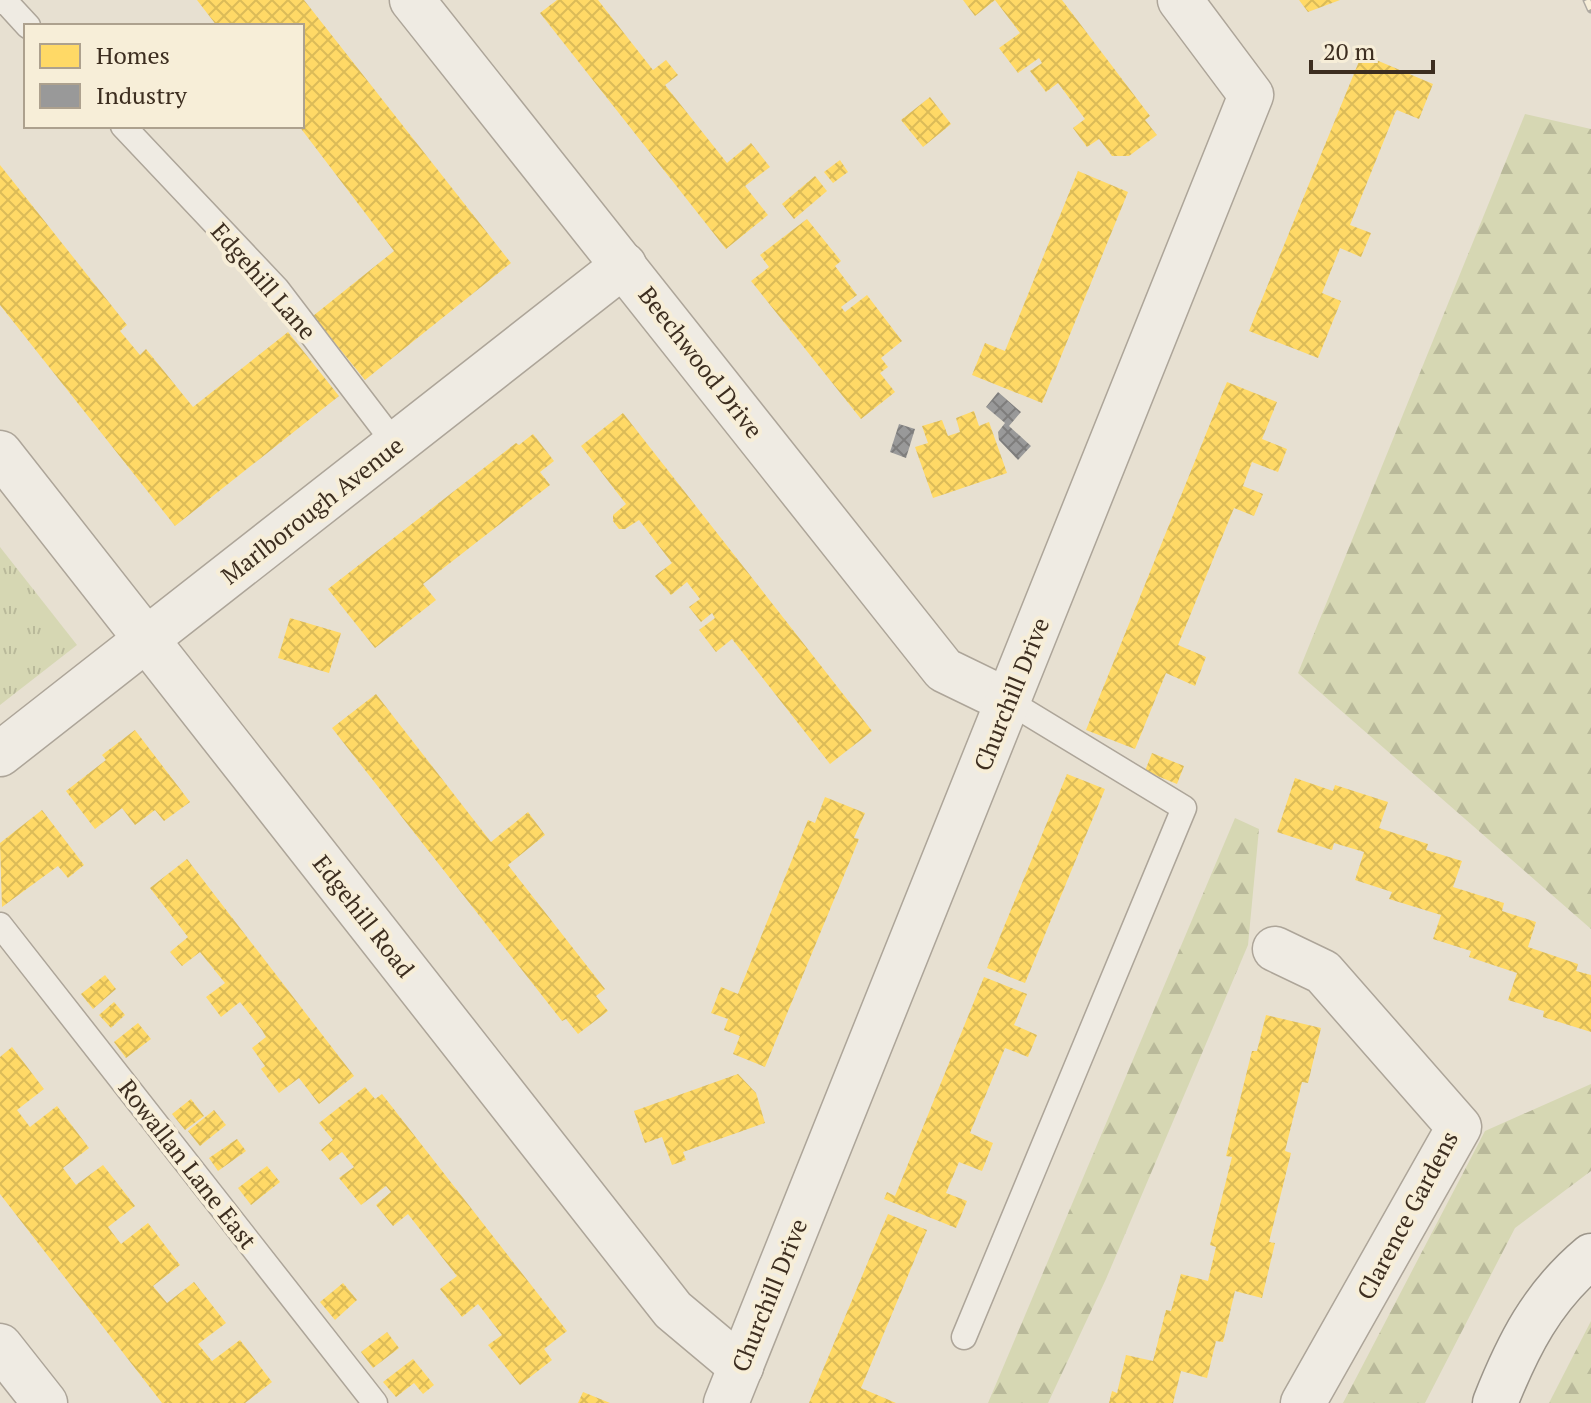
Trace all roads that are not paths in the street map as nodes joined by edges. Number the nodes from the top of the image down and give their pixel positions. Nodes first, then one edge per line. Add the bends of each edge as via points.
1 (4, 0) edge
2 (412, 0) edge
3 (1180, 0) edge
4 (26, 24) edge
5 (125, 128) edge
6 (624, 265) junction
7 (396, 445) junction
8 (0, 453) edge
9 (147, 638) junction
10 (1008, 701) junction
11 (0, 754) edge
12 (0, 925) edge
13 (1275, 949) dead end
14 (1591, 1256) edge
15 (964, 1337) dead end
16 (0, 1346) edge
17 (733, 1385) edge
18 (45, 1403) edge
19 (375, 1403) edge
20 (1303, 1403) edge
21 (1495, 1403) edge

1 - 4 lane
2 - 6 street, Beechwood Drive
3 - 10 street, Churchill Drive via 1251,95
5 - 7 lane, Edgehill Lane via 277,289
6 - 7 street, Marlborough Avenue
6 - 10 street, Beechwood Drive via 944,670
7 - 9 street, Marlborough Avenue
8 - 9 street, Edgehill Road
9 - 11 street, Marlborough Avenue
9 - 17 street, Edgehill Road
10 - 15 lane via 1184,808
10 - 17 street, Churchill Drive
12 - 19 lane, Rowallan Lane East
13 - 20 street, Clarence Gardens via 1323,972 1459,1127
14 - 21 street via 1533,1319
16 - 18 street

